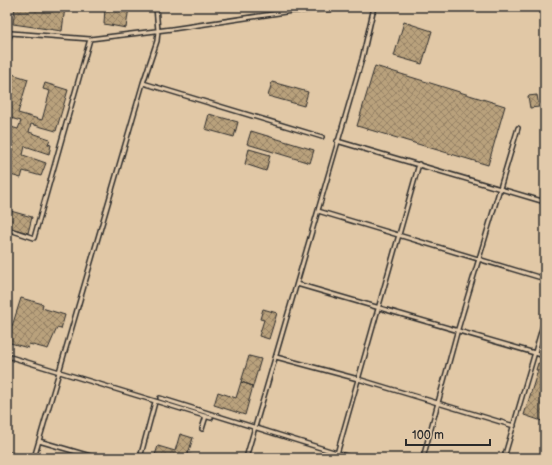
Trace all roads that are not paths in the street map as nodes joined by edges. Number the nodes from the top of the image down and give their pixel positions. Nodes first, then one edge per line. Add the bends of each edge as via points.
1 (156, 7) edge
2 (368, 7) edge
3 (374, 7) edge
4 (158, 31) junction
5 (90, 39) junction
6 (7, 42) edge
7 (143, 83) junction
8 (518, 128) dead end
9 (322, 137) dead end
10 (337, 141) junction
11 (419, 164) junction
12 (500, 189) junction
13 (545, 202) edge
14 (318, 211) junction
15 (7, 229) edge
16 (400, 235) junction
17 (480, 259) junction
18 (545, 279) edge
19 (298, 284) junction
20 (378, 306) junction
21 (545, 318) edge
22 (458, 329) junction
23 (534, 352) junction
24 (7, 356) edge
25 (545, 356) edge
26 (276, 357) junction
27 (58, 371) junction
28 (358, 379) junction
29 (160, 398) dead end
30 (155, 402) junction
31 (439, 403) junction
32 (206, 416) junction
33 (211, 418) dead end
34 (514, 426) junction
35 (202, 429) dead end
36 (255, 429) junction
37 (39, 441) junction
38 (337, 454) junction
39 (34, 458) edge
40 (97, 458) edge
41 (140, 458) edge
42 (246, 458) edge
43 (353, 458) edge
44 (423, 458) edge
45 (504, 458) edge

1 - 4 lane
2 - 4 lane via 292,11
3 - 10 lane via 362,59
4 - 5 lane
4 - 7 lane via 157,42
5 - 6 lane via 11,33
5 - 15 lane via 34,238
7 - 9 lane
7 - 27 lane
8 - 12 lane
10 - 11 lane
10 - 14 lane
11 - 12 lane
11 - 16 lane
12 - 13 lane
12 - 17 lane
14 - 16 lane
14 - 19 lane
16 - 17 lane
16 - 20 lane
17 - 18 lane
17 - 22 lane
19 - 20 lane
19 - 26 lane
20 - 22 lane
20 - 28 lane
21 - 23 lane
22 - 23 lane
22 - 31 lane
23 - 25 lane
23 - 34 lane
24 - 27 lane
26 - 28 lane
26 - 36 lane
27 - 30 lane
27 - 37 lane
28 - 31 lane
28 - 38 lane
29 - 36 lane
30 - 32 lane
30 - 41 lane
31 - 34 lane
31 - 44 lane
32 - 33 lane
32 - 35 lane
34 - 45 lane
36 - 38 lane
36 - 42 lane
37 - 39 lane
37 - 40 lane
38 - 43 lane

